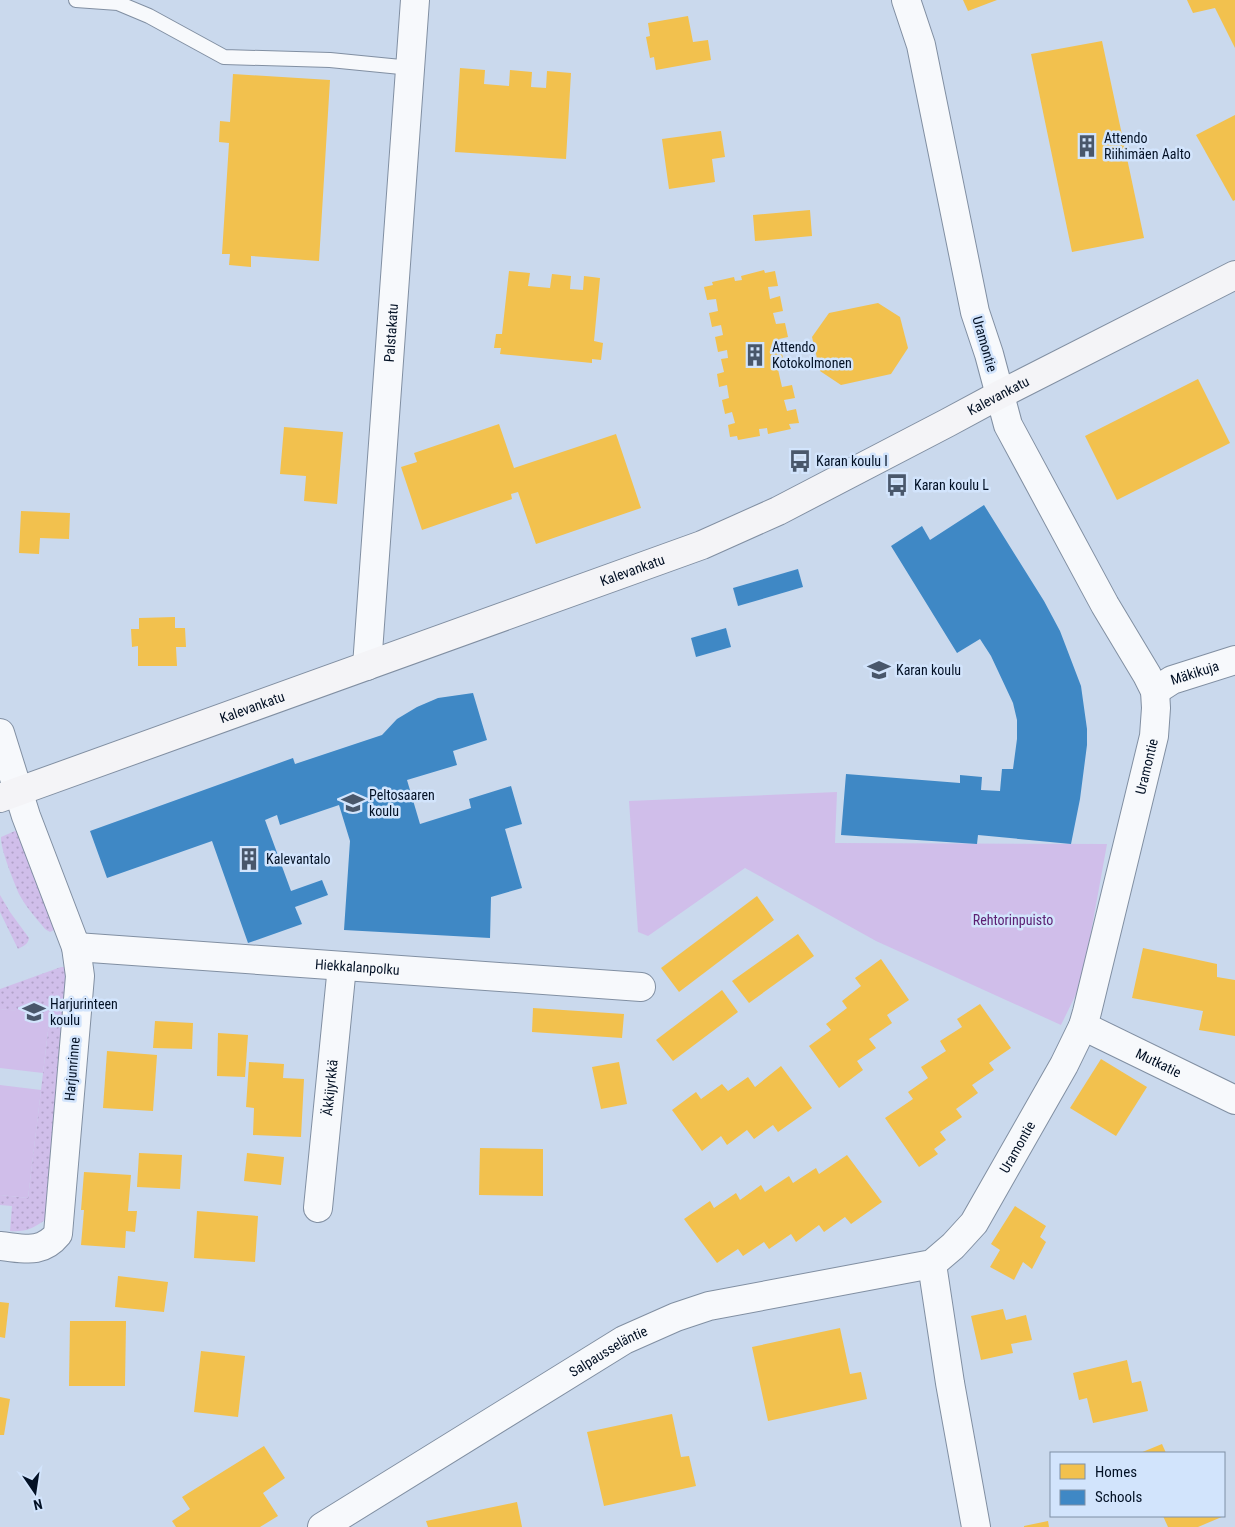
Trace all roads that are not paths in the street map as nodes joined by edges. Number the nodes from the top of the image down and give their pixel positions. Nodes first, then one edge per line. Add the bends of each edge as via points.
1 (76, 0) edge
2 (416, 0) edge
3 (906, 0) edge
4 (410, 68) junction
5 (1235, 275) edge
6 (999, 395) junction
7 (1235, 660) edge
8 (367, 666) junction
9 (1155, 691) junction
10 (0, 733) edge
11 (9, 795) edge
12 (76, 946) junction
13 (342, 966) junction
14 (641, 987) dead end
15 (1082, 1026) junction
16 (1235, 1100) edge
17 (318, 1208) dead end
18 (0, 1246) edge
19 (932, 1264) junction
20 (322, 1527) edge
21 (976, 1527) edge

1 - 4 lane via 118,3 150,16 224,57 330,60
2 - 4 street, Palstakatu
3 - 6 street, Uramontie via 921,45 975,312
4 - 8 street, Palstakatu
5 - 6 street, Kalevankatu
6 - 8 street, Kalevankatu via 778,511 702,545
6 - 9 street, Uramontie via 1008,425
7 - 9 street, Mäkikuja via 1172,680
8 - 11 street, Kalevankatu
9 - 15 street, Uramontie via 1154,736
10 - 11 street, Harjunrinne
11 - 12 street, Harjunrinne via 26,816
12 - 13 street, Hiekkalanpolku
12 - 18 street, Harjunrinne via 80,976 58,1234 41,1247
13 - 14 street, Hiekkalanpolku
13 - 17 street, Äkkijyrkkä
15 - 16 street, Mutkatie
15 - 19 street, Uramontie via 1064,1065 974,1223
19 - 20 street, Salpausseläntie via 709,1306 676,1317 624,1340
19 - 21 street

